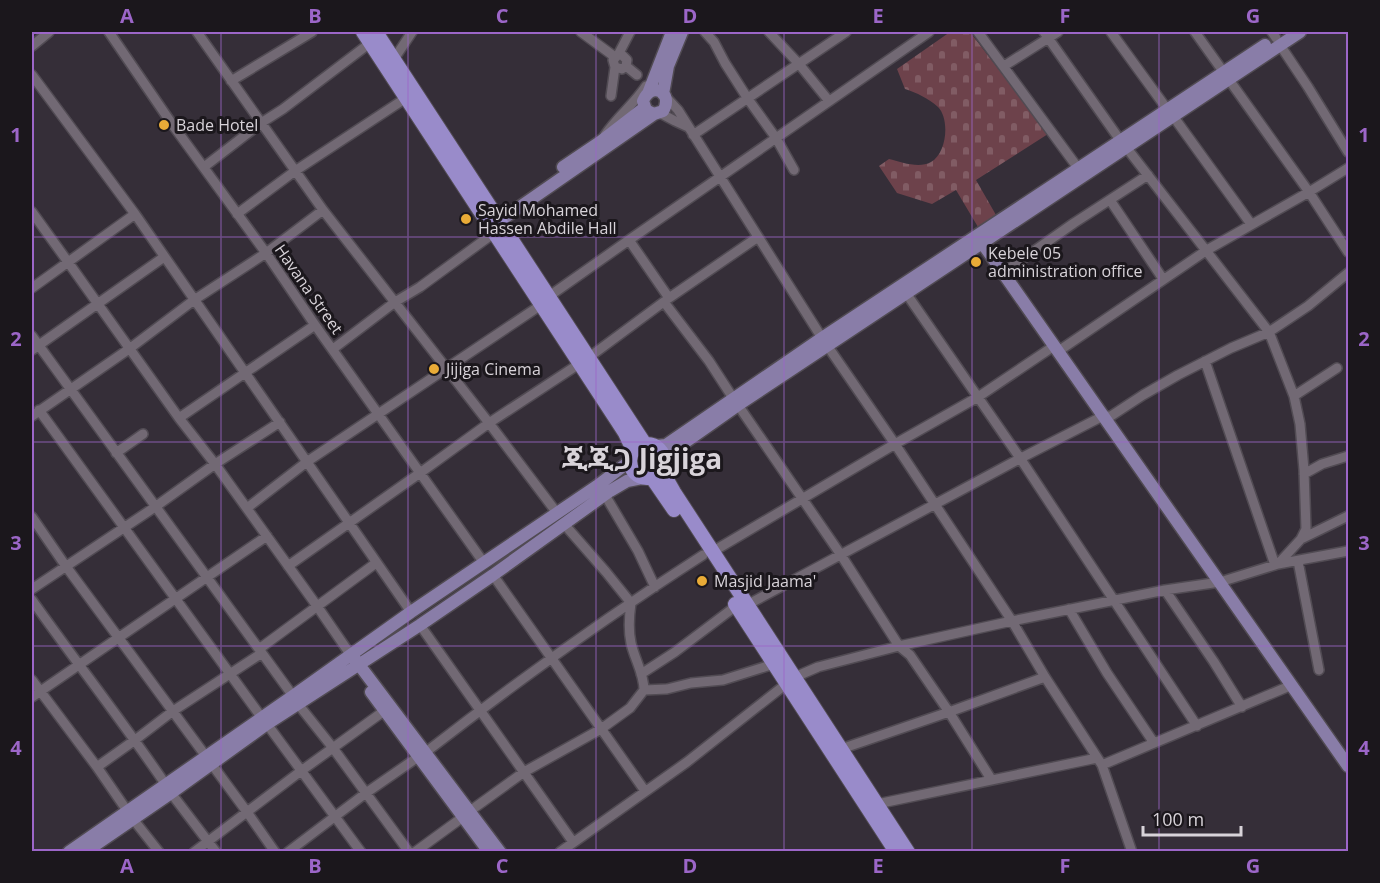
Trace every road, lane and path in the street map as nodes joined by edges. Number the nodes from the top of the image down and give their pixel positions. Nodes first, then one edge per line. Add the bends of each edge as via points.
1 (49, 32) edge
2 (109, 32) edge
3 (197, 32) edge
4 (412, 32) edge
5 (581, 32) edge
6 (630, 32) edge
7 (672, 32) edge
8 (682, 32) edge
9 (705, 32) edge
10 (769, 32) edge
11 (846, 32) edge
12 (929, 32) edge
13 (978, 32) edge
14 (1058, 32) edge
15 (1111, 32) edge
16 (1195, 32) edge
17 (1300, 32) edge
18 (305, 33) edge
19 (1047, 34) edge
20 (370, 35) edge
21 (1278, 36) edge
22 (32, 46) edge
23 (617, 56) junction
24 (390, 64) junction
25 (799, 64) junction
26 (626, 66) junction
27 (1004, 66) junction
28 (615, 67) junction
29 (32, 75) edge
30 (637, 75) dead end
31 (654, 75) junction
32 (1226, 76) junction
33 (231, 81) junction
34 (649, 91) junction
35 (664, 95) junction
36 (611, 96) dead end
37 (405, 98) junction
38 (748, 99) junction
39 (829, 101) junction
40 (653, 112) junction
41 (1170, 113) junction
42 (261, 123) junction
43 (691, 131) junction
44 (776, 138) junction
45 (600, 142) junction
46 (1123, 144) junction
47 (1348, 152) edge
48 (204, 166) junction
49 (1078, 168) junction
50 (1348, 168) edge
51 (794, 170) dead end
52 (295, 171) junction
53 (1148, 175) junction
54 (720, 178) junction
55 (1309, 192) junction
56 (1110, 200) junction
57 (324, 210) junction
58 (32, 212) edge
59 (135, 214) junction
60 (237, 214) junction
61 (493, 223) junction
62 (1251, 224) junction
63 (758, 237) junction
64 (982, 237) junction
65 (628, 240) junction
66 (1207, 250) junction
67 (1348, 252) edge
68 (266, 253) junction
69 (164, 257) junction
70 (68, 262) junction
71 (1008, 270) junction
72 (1348, 273) edge
73 (1163, 279) junction
74 (32, 288) edge
75 (906, 293) junction
76 (194, 300) junction
77 (666, 300) junction
78 (544, 301) junction
79 (394, 302) junction
80 (97, 304) junction
81 (315, 325) junction
82 (1269, 332) junction
83 (32, 336) edge
84 (825, 342) junction
85 (1059, 347) junction
86 (35, 348) edge
87 (129, 349) junction
88 (333, 349) junction
89 (584, 361) junction
90 (1205, 361) junction
91 (446, 367) junction
92 (1337, 368) dead end
93 (246, 373) junction
94 (70, 390) junction
95 (1294, 396) junction
96 (978, 397) junction
97 (736, 402) junction
98 (35, 413) edge
99 (379, 414) junction
100 (1107, 416) junction
101 (178, 418) junction
102 (280, 422) junction
103 (489, 423) junction
104 (143, 434) dead end
105 (894, 444) junction
106 (641, 450) junction
107 (116, 453) junction
108 (1348, 456) edge
109 (1020, 458) junction
110 (308, 461) junction
111 (215, 464) junction
112 (655, 472) junction
113 (420, 473) junction
114 (1304, 474) junction
115 (605, 495) junction
116 (802, 499) junction
117 (934, 504) junction
118 (155, 507) junction
119 (247, 508) junction
120 (1348, 516) edge
121 (32, 517) edge
122 (560, 519) junction
123 (350, 523) junction
124 (124, 527) junction
125 (267, 536) junction
126 (1301, 539) junction
127 (1348, 551) edge
128 (708, 553) junction
129 (841, 555) junction
130 (1298, 561) junction
131 (376, 562) junction
132 (484, 563) junction
133 (1276, 565) junction
134 (65, 566) junction
135 (288, 566) junction
136 (493, 575) junction
137 (207, 578) junction
138 (1223, 581) junction
139 (655, 586) junction
140 (32, 589) edge
141 (1165, 590) junction
142 (176, 599) junction
143 (32, 600) edge
144 (1114, 600) junction
145 (631, 603) junction
146 (742, 605) junction
147 (317, 606) junction
148 (1069, 609) junction
149 (411, 612) junction
150 (1011, 621) junction
151 (420, 625) junction
152 (119, 638) junction
153 (899, 646) junction
154 (260, 651) junction
155 (350, 654) junction
156 (551, 658) junction
157 (774, 664) junction
158 (78, 665) junction
159 (357, 666) junction
160 (1319, 670) dead end
161 (230, 674) junction
162 (641, 674) junction
163 (1045, 677) junction
164 (32, 680) edge
165 (791, 681) junction
166 (1292, 686) junction
167 (644, 690) junction
168 (35, 694) edge
169 (296, 700) junction
170 (1242, 707) junction
171 (480, 710) junction
172 (173, 711) junction
173 (384, 711) junction
174 (949, 712) junction
175 (264, 721) junction
176 (1197, 726) junction
177 (601, 729) junction
178 (135, 740) junction
179 (1154, 743) junction
180 (333, 748) junction
181 (841, 749) junction
182 (1348, 752) edge
183 (422, 754) junction
184 (209, 761) junction
185 (1099, 762) junction
186 (1348, 766) edge
187 (97, 767) junction
188 (301, 771) junction
189 (524, 772) junction
190 (991, 779) junction
191 (169, 789) junction
192 (645, 791) junction
193 (366, 793) junction
194 (877, 804) junction
195 (247, 812) junction
196 (466, 814) junction
197 (130, 816) junction
198 (335, 816) junction
199 (208, 841) junction
200 (573, 842) junction
201 (98, 848) edge
202 (69, 852) edge
203 (85, 852) edge
204 (159, 852) edge
205 (194, 852) edge
206 (216, 852) edge
207 (275, 852) edge
208 (288, 852) edge
209 (361, 852) edge
210 (409, 852) edge
211 (415, 852) edge
212 (489, 852) edge
213 (500, 852) edge
214 (560, 852) edge
215 (896, 852) edge
216 (908, 852) edge
217 (1132, 852) edge

1 - 22 street
2 - 48 street, Havana Street
3 - 33 street
4 - 24 street
5 - 23 street
6 - 23 street
7 - 31 main road
8 - 35 main road via 668,66
9 - 38 street
10 - 25 street
11 - 25 street
12 - 39 street
13 - 27 street
14 - 19 street
15 - 41 street
16 - 32 street
17 - 21 main road
18 - 33 street
19 - 27 street
19 - 46 street
20 - 24 highway
20 - 42 street
21 - 32 main road
21 - 47 street
23 - 26 street via 625,57
23 - 28 street via 613,60
24 - 37 highway
24 - 61 highway
25 - 38 street
25 - 39 street
26 - 28 street
26 - 30 street
27 - 49 street
28 - 36 street
29 - 59 street
31 - 34 main road
31 - 45 street
32 - 41 main road
32 - 55 street
33 - 42 street
34 - 35 main road
34 - 40 main road via 643,100
35 - 40 main road via 665,108
35 - 43 street
37 - 52 street
37 - 61 highway
38 - 43 street
38 - 44 street
39 - 44 street
40 - 43 street
40 - 45 main road
40 - 61 main road
41 - 46 main road
41 - 62 street
42 - 48 street
42 - 52 street
43 - 54 street
44 - 51 street
44 - 54 street
45 - 61 main road
46 - 49 main road
46 - 53 street
46 - 64 main road
48 - 60 street, Havana Street
49 - 64 main road
50 - 55 street
52 - 57 street
52 - 60 street
53 - 56 street
53 - 66 street
54 - 63 street
54 - 65 street
55 - 62 street
55 - 67 street
56 - 71 street
56 - 73 street
57 - 68 street
57 - 79 street
58 - 70 street
59 - 69 street
59 - 70 street
60 - 68 street, Havana Street
61 - 78 highway
61 - 79 street via 420,287
62 - 66 street
63 - 77 street
63 - 84 street
64 - 71 main road
64 - 75 main road
64 - 84 main road
64 - 85 main road
65 - 77 street
65 - 78 street
66 - 73 street
66 - 82 street
68 - 76 street
68 - 81 street, Havana Street
69 - 76 street
69 - 80 street
70 - 74 street
70 - 80 street
71 - 85 main road
72 - 82 street
73 - 85 street
75 - 84 main road
75 - 96 street
76 - 87 street
76 - 93 street
77 - 89 street
77 - 97 street
78 - 89 highway
78 - 91 street
79 - 88 street
79 - 91 street
80 - 86 street
80 - 87 street
81 - 88 street, Havana Street
81 - 93 street
82 - 90 street
82 - 95 street
83 - 86 street
84 - 97 main road
84 - 105 street
85 - 96 street
85 - 100 main road
86 - 94 street
87 - 94 street
87 - 101 street
88 - 99 street, Havana Street
89 - 103 street
89 - 106 highway
90 - 100 street
90 - 133 street
91 - 99 street
91 - 103 street
92 - 95 street
93 - 101 street
93 - 102 street
94 - 98 street
94 - 107 street
95 - 114 street
96 - 105 street
96 - 109 street
97 - 106 main road via 666,445
97 - 112 main road via 671,452
97 - 116 street
98 - 124 street
99 - 110 street
99 - 113 street, Havana Street
100 - 109 street
100 - 138 main road
101 - 111 street
102 - 110 street
102 - 111 street
103 - 113 street
103 - 122 street
104 - 107 street
105 - 116 street
105 - 117 street
106 - 112 highway via 664,455
106 - 112 highway via 632,469 634,473
106 - 122 main road
107 - 118 street
108 - 114 street
109 - 117 street
109 - 144 street
110 - 119 street
110 - 123 street
111 - 118 street
111 - 119 street
112 - 115 main road via 627,481
112 - 128 highway
113 - 123 street
113 - 132 street, Havana Street
114 - 126 street via 1306,529
115 - 122 main road
115 - 139 street
116 - 128 street
116 - 129 street
117 - 129 street
117 - 150 street
118 - 124 street
118 - 137 street
119 - 125 street
120 - 126 street
121 - 134 street
122 - 132 main road
122 - 136 main road
122 - 145 street
123 - 131 street
123 - 135 street
124 - 134 street
124 - 142 street
125 - 135 street
125 - 137 street
126 - 133 street
127 - 130 street
128 - 139 street
128 - 146 highway
129 - 146 street
129 - 153 street
130 - 133 street
130 - 160 street
131 - 147 street
131 - 149 street
132 - 149 main road
133 - 138 street
134 - 140 street
134 - 152 street
135 - 147 street
136 - 151 main road
136 - 156 street
137 - 142 street
137 - 154 street
138 - 141 street
138 - 166 main road
138 - 182 main road
139 - 145 street
141 - 144 street
141 - 170 street
142 - 152 street
142 - 161 street
143 - 158 street
144 - 148 street
144 - 176 street
145 - 156 street
145 - 162 street via 631,643
146 - 157 highway
146 - 162 street
146 - 165 highway
147 - 154 street
147 - 155 street
148 - 150 street
148 - 179 street
149 - 155 main road
150 - 153 street
150 - 163 street
151 - 159 main road
151 - 171 street
152 - 158 street
152 - 172 street
153 - 165 street via 818,667
153 - 174 street
154 - 161 street
154 - 169 street
155 - 159 main road
155 - 169 main road
156 - 171 street
156 - 177 street
157 - 165 highway
157 - 167 street via 723,680
158 - 168 street
158 - 178 street
159 - 169 main road
159 - 173 main road
159 - 183 main road
161 - 172 street
161 - 175 street
162 - 167 street
163 - 174 street
163 - 185 street
164 - 168 street
165 - 181 highway
165 - 192 street
165 - 215 highway
166 - 170 street
166 - 186 main road
167 - 177 street via 630,708
168 - 187 street
169 - 175 main road
169 - 180 street
170 - 176 street
171 - 183 street
171 - 189 street
172 - 178 street
172 - 184 street
173 - 180 street
173 - 183 main road
174 - 181 street
174 - 190 street
175 - 184 main road
175 - 188 street
176 - 179 street
177 - 189 street
177 - 192 street
178 - 187 street
178 - 191 street
179 - 185 street
180 - 188 street
180 - 193 street
181 - 194 highway
183 - 193 street
183 - 196 main road
184 - 191 main road
184 - 195 street
185 - 190 street
185 - 217 street
187 - 197 street
188 - 195 street
188 - 198 street
189 - 196 street
189 - 200 street
190 - 194 street
191 - 197 main road
191 - 199 street
192 - 200 street
193 - 198 street
193 - 210 street
194 - 216 highway
195 - 199 street
195 - 207 street
196 - 211 street
196 - 212 main road
196 - 213 main road
197 - 201 main road
197 - 202 main road
197 - 204 street
198 - 208 street
198 - 209 street
199 - 205 street
199 - 206 street
200 - 214 street
201 - 203 main road

